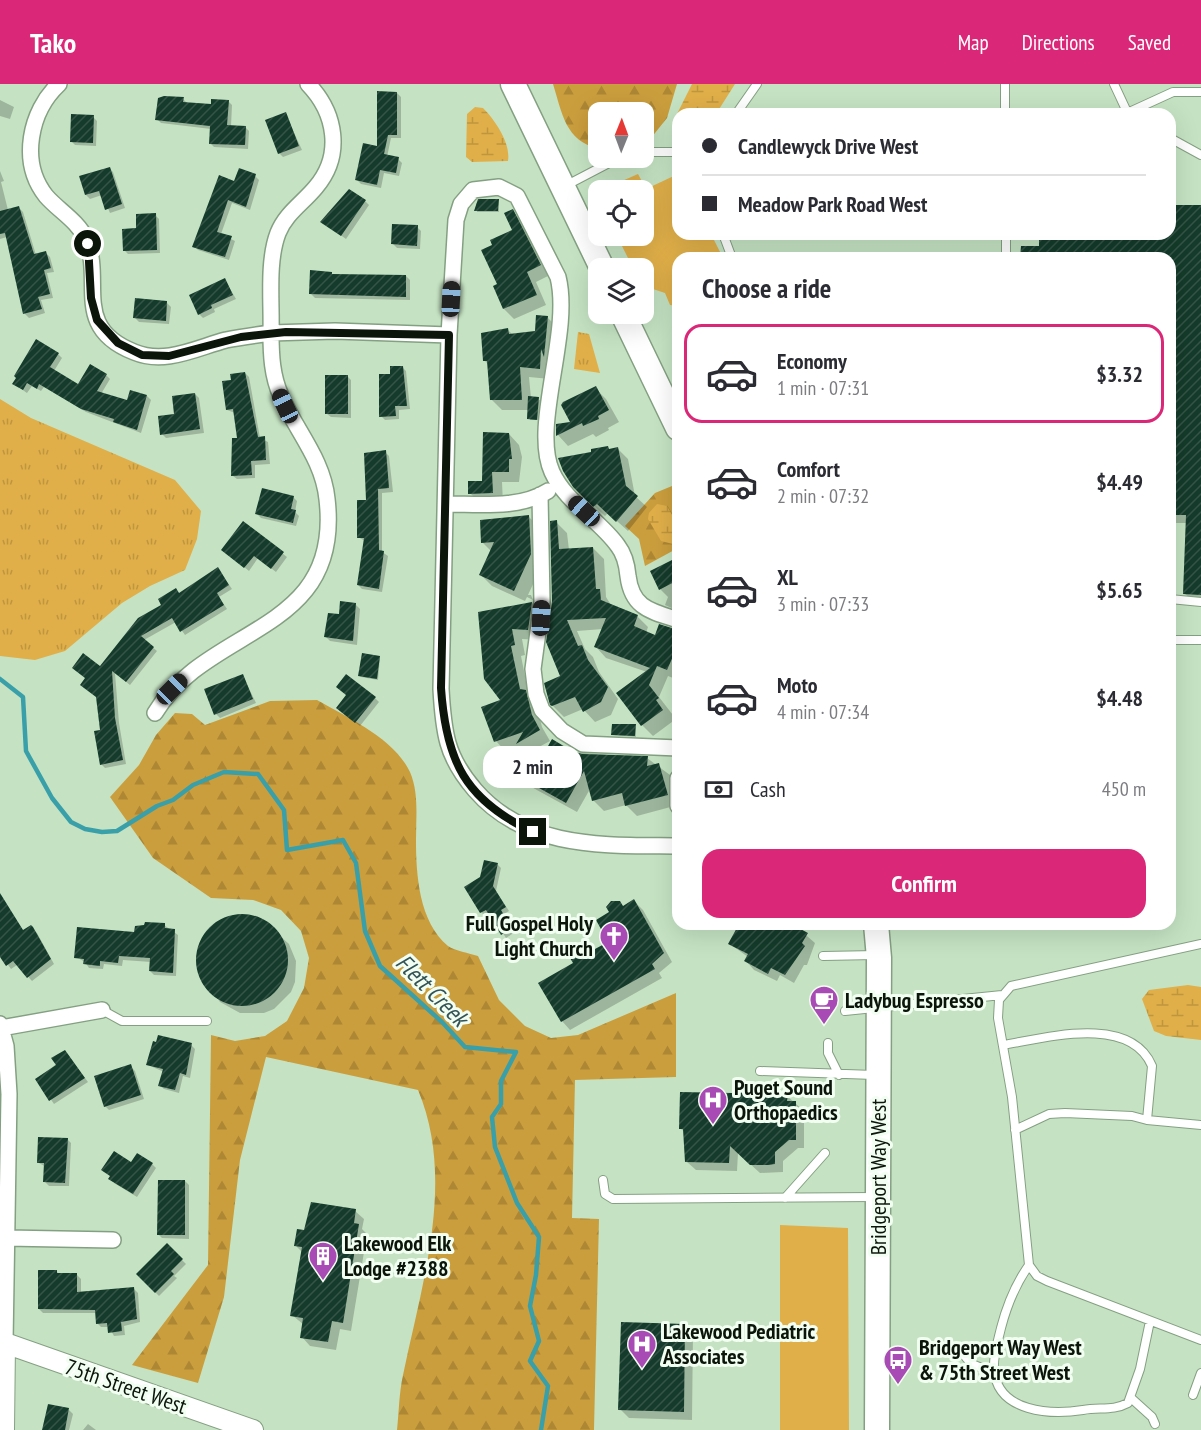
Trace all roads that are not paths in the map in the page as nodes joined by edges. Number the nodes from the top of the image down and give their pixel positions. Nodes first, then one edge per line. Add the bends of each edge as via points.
1 (59, 84) edge
2 (308, 84) edge
3 (513, 84) edge
4 (757, 84) edge
5 (1005, 84) edge
6 (1114, 84) edge
7 (1201, 92) edge
8 (740, 108) edge
9 (1005, 108) edge
10 (1124, 108) edge
11 (1140, 108) edge
12 (1176, 141) edge
13 (654, 152) edge
14 (672, 152) edge
15 (1201, 155) edge
16 (600, 168) edge
17 (563, 188) junction
18 (597, 258) edge
19 (628, 324) edge
20 (271, 333) junction
21 (449, 335) junction
22 (672, 416) edge
23 (557, 483) junction
24 (540, 495) junction
25 (447, 504) junction
26 (1176, 600) edge
27 (1201, 602) edge
28 (672, 617) edge
29 (1176, 640) edge
30 (1201, 640) edge
31 (155, 713) dead end
32 (672, 748) edge
33 (672, 846) edge
34 (877, 930) edge
35 (1201, 944) edge
36 (879, 955) junction
37 (823, 956) dead end
38 (1002, 996) junction
39 (879, 1007) junction
40 (102, 1010) joint
41 (845, 1011) dead end
42 (207, 1021) dead end
43 (1, 1026) edge
44 (828, 1043) dead end
45 (1003, 1045) junction
46 (760, 1071) dead end
47 (839, 1075) junction
48 (879, 1075) junction
49 (1147, 1120) junction
50 (1201, 1125) edge
51 (1015, 1130) junction
52 (825, 1153) dead end
53 (603, 1180) dead end
54 (878, 1197) junction
55 (785, 1198) junction
56 (7, 1238) junction
57 (113, 1240) dead end
58 (1029, 1265) junction
59 (1150, 1321) junction
60 (1201, 1340) edge
61 (2, 1342) edge
62 (961, 1348) dead end
63 (994, 1367) junction
64 (1201, 1373) edge
65 (1193, 1395) dead end
66 (1131, 1398) junction
67 (1155, 1424) dead end
68 (249, 1429) edge
69 (4, 1430) edge
70 (877, 1430) edge

1 - 20 street via 37,115 31,144 33,166 44,194 86,239 93,306 103,329 133,352 160,357
2 - 20 street via 330,119 333,154 320,182 278,232 273,260
3 - 17 main road
4 - 8 lane
5 - 9 lane
6 - 10 lane
7 - 11 lane via 1173,92
12 - 15 lane
13 - 14 lane
16 - 17 lane
17 - 18 main road
19 - 22 main road
20 - 21 street
20 - 31 street via 280,394 311,449 325,486 328,512 321,556 312,581 297,602 195,668 172,689
21 - 23 street via 458,214 470,193 478,188 494,186 511,191 523,204 559,283 559,334 546,444
21 - 25 street
23 - 24 street
23 - 28 street via 622,552 630,591 636,601
24 - 25 street via 510,502
24 - 32 street via 541,610 533,669 540,706 554,725 583,744
25 - 33 street via 441,688 446,734 455,762 484,801 533,832 563,841
26 - 27 lane
29 - 30 lane
34 - 36 main road, Bridgeport Way West
35 - 38 lane via 1011,986
36 - 37 lane
36 - 39 main road, Bridgeport Way West
38 - 39 lane
38 - 45 lane via 998,1007
39 - 41 lane
39 - 48 main road, Bridgeport Way West
40 - 42 lane via 122,1021
40 - 43 street
43 - 56 street via 8,1069
44 - 47 lane via 828,1053
45 - 49 lane via 1100,1032 1120,1037 1149,1058 1152,1066
45 - 51 lane
46 - 47 lane
47 - 48 lane
48 - 54 main road, Bridgeport Way West
49 - 50 lane
49 - 51 lane via 1132,1116 1048,1114
51 - 58 lane
52 - 55 lane
53 - 55 lane via 605,1194 613,1199
54 - 55 lane
54 - 70 main road, Bridgeport Way West
56 - 57 street
56 - 61 street
58 - 59 lane via 1047,1281
58 - 63 lane via 1006,1310
59 - 60 lane
59 - 66 lane
61 - 68 street, 75th Street West
61 - 69 street
62 - 63 lane via 970,1362 986,1369
63 - 66 lane via 998,1385 1008,1397 1020,1406 1040,1412 1109,1410
64 - 65 lane
66 - 67 lane

